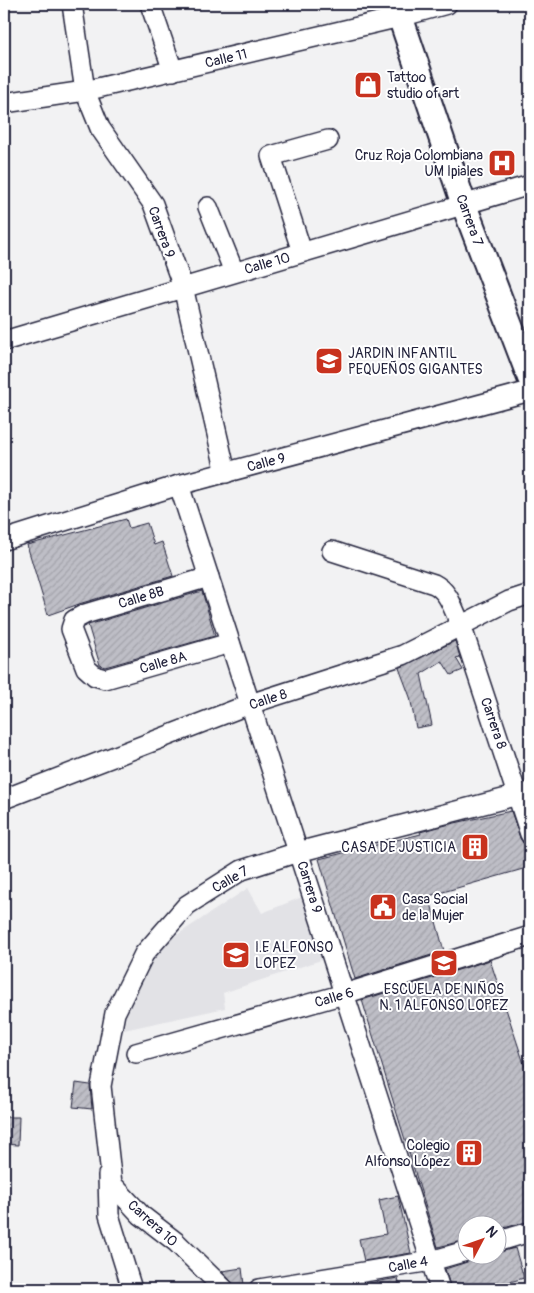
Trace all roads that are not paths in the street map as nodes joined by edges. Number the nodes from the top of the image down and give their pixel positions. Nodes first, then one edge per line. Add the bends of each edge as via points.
1 (72, 4) edge
2 (150, 4) edge
3 (447, 4) edge
4 (398, 11) edge
5 (173, 71) junction
6 (85, 91) junction
7 (4, 103) edge
8 (328, 140) dead end
9 (530, 185) edge
10 (464, 205) junction
11 (208, 207) dead end
12 (302, 252) junction
13 (234, 272) junction
14 (183, 287) junction
15 (4, 341) edge
16 (530, 378) edge
17 (530, 391) edge
18 (226, 473) junction
19 (179, 485) junction
20 (4, 540) edge
21 (332, 551) dead end
22 (209, 577) junction
23 (530, 594) edge
24 (458, 619) junction
25 (230, 642) junction
26 (95, 676) joint
27 (250, 704) junction
28 (524, 794) edge
29 (4, 799) edge
30 (530, 834) edge
31 (298, 852) junction
32 (530, 936) edge
33 (344, 994) junction
34 (136, 1053) dead end
35 (108, 1144) junction
36 (530, 1232) edge
37 (506, 1239) edge
38 (456, 1253) edge
39 (431, 1261) junction
40 (132, 1289) edge
41 (224, 1289) edge
42 (259, 1289) edge
43 (440, 1289) edge

1 - 6 street, Carrera 9
2 - 5 street
3 - 4 street, Calle 11
4 - 5 street, Calle 11
4 - 10 main road, Carrera 7
5 - 6 street, Calle 11
6 - 7 street, Calle 11
6 - 14 street, Carrera 9 via 100,128 153,204
8 - 12 street via 271,156
9 - 10 street, Calle 10
10 - 12 street, Calle 10
10 - 16 main road, Carrera 7
11 - 13 street
12 - 13 street, Calle 10
13 - 14 street, Calle 10
14 - 15 street, Calle 10
14 - 18 street, Carrera 9
17 - 18 street, Calle 9
18 - 19 street, Calle 9
19 - 20 street, Calle 9
19 - 22 street, Carrera 9
21 - 24 street, Carrera 8 via 434,584 447,594
22 - 25 street, Carrera 9
22 - 26 street, Calle 8B via 74,620 71,629 86,668
23 - 24 street, Calle 8
24 - 27 street, Calle 8 via 403,655
24 - 28 street, Carrera 8
25 - 26 street, Calle 8A via 106,679
25 - 27 street, Carrera 9
27 - 29 street, Calle 8
27 - 31 street, Carrera 9
28 - 30 street, Carrera 8
28 - 31 street, Calle 7
31 - 33 street, Carrera 9
31 - 35 street, Calle 7 via 242,870 188,905 144,954 115,1013 101,1086
32 - 33 street, Calle 6
33 - 34 street, Calle 6
33 - 39 street, Carrera 9
35 - 40 street via 109,1215
35 - 41 street, Carrera 10 via 112,1184
36 - 37 street
38 - 39 street, Calle 4
39 - 42 street, Calle 4
39 - 43 street, Carrera 9

